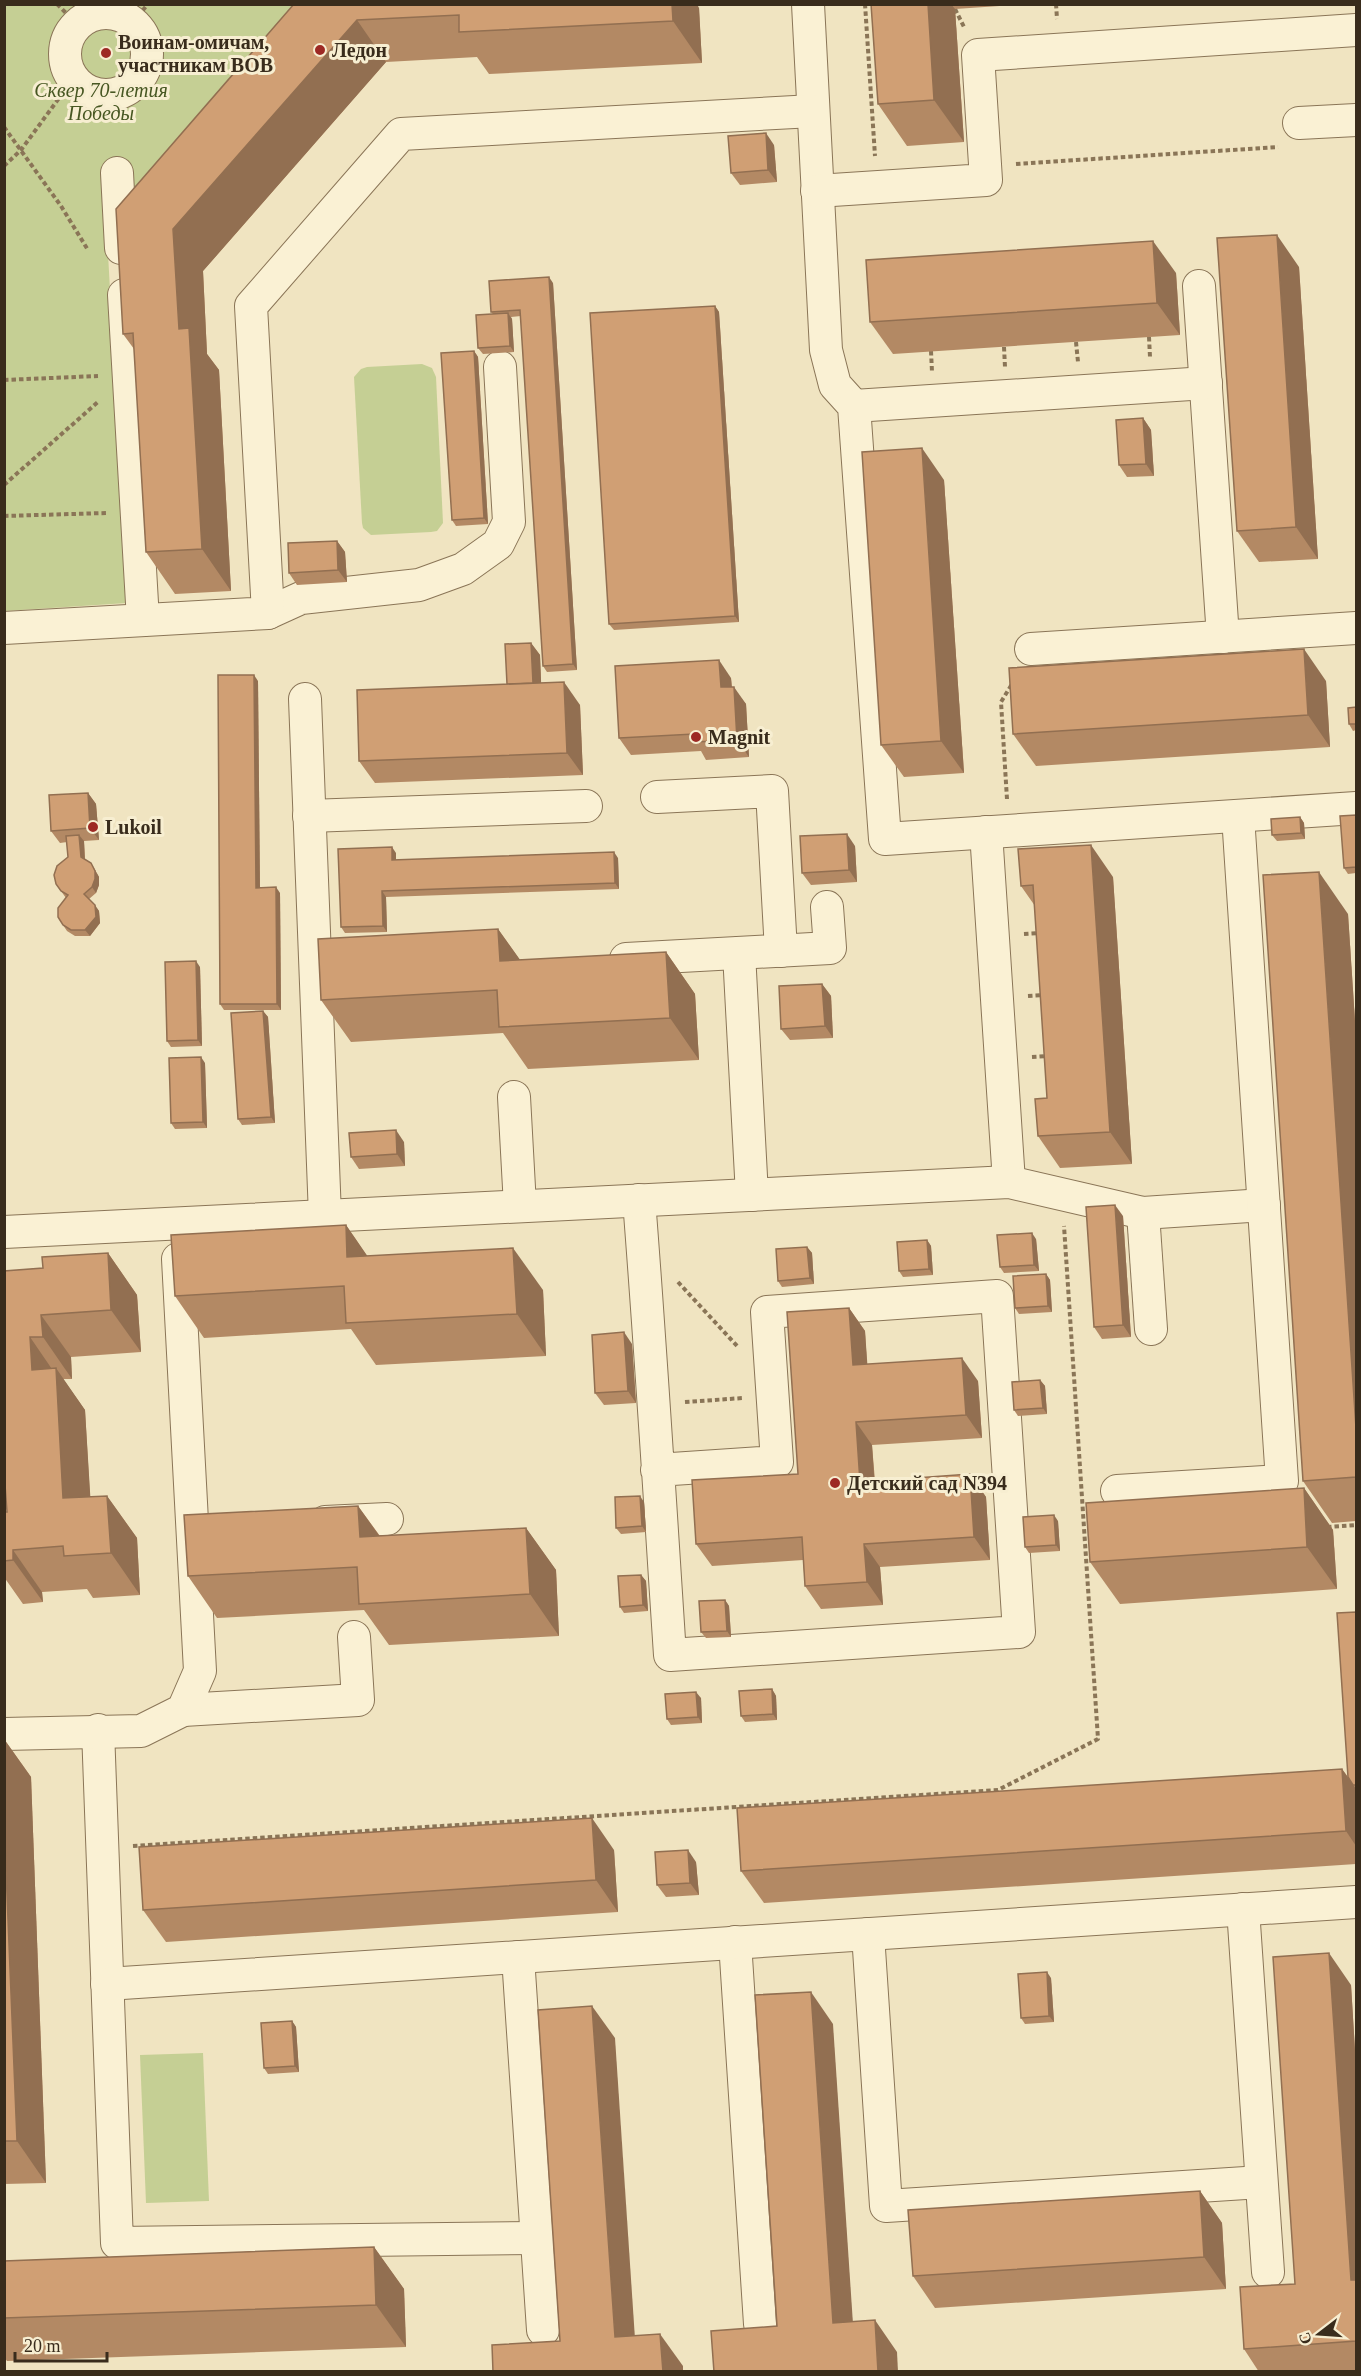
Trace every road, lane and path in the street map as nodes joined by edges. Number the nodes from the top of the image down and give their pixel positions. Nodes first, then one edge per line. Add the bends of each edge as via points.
1 (808, 4) edge
2 (865, 4) edge
3 (140, 13) edge
4 (67, 14) edge
5 (1356, 30) edge
6 (73, 79) junction
7 (882, 92) edge
8 (872, 93) junction
9 (813, 111) junction
10 (1356, 120) edge
11 (4, 127) edge
12 (1293, 135) joint
13 (21, 150) junction
14 (4, 166) edge
15 (985, 166) junction
16 (117, 173) dead end
17 (877, 187) junction
18 (818, 191) junction
19 (92, 256) dead end
20 (1199, 286) dead end
21 (500, 367) dead end
22 (129, 375) junction
23 (4, 380) edge
24 (1206, 383) junction
25 (854, 406) junction
26 (4, 485) edge
27 (136, 512) junction
28 (4, 516) edge
29 (268, 613) junction
30 (142, 620) junction
31 (4, 628) edge
32 (1356, 628) edge
33 (1222, 637) junction
34 (1031, 649) dead end
35 (305, 699) dead end
36 (1001, 702) dead end
37 (657, 797) dead end
38 (586, 806) dead end
39 (1356, 808) edge
40 (309, 816) junction
41 (1238, 816) junction
42 (998, 832) junction
43 (827, 907) dead end
44 (1046, 933) edge
45 (1024, 934) dead end
46 (781, 951) junction
47 (739, 953) junction
48 (603, 960) edge
49 (1050, 994) edge
50 (1028, 996) dead end
51 (1054, 1055) edge
52 (1033, 1057) dead end
53 (514, 1097) dead end
54 (1009, 1182) junction
55 (1062, 1194) junction
56 (752, 1195) junction
57 (639, 1200) junction
58 (1264, 1204) junction
59 (520, 1206) junction
60 (1143, 1212) junction
61 (325, 1216) junction
62 (176, 1224) junction
63 (4, 1232) edge
64 (675, 1279) dead end
65 (1150, 1329) dead end
66 (740, 1348) dead end
67 (773, 1396) junction
68 (653, 1404) junction
69 (657, 1470) junction
70 (1117, 1491) dead end
71 (387, 1519) dead end
72 (295, 1523) edge
73 (1356, 1525) edge
74 (1320, 1527) edge
75 (1096, 1537) edge
76 (1085, 1538) junction
77 (354, 1637) dead end
78 (183, 1710) junction
79 (98, 1730) junction
80 (4, 1734) edge
81 (102, 1848) junction
82 (1356, 1902) edge
83 (1243, 1909) junction
84 (868, 1934) junction
85 (735, 1942) junction
86 (518, 1957) junction
87 (107, 1984) junction
88 (1261, 2182) junction
89 (537, 2238) junction
90 (1268, 2272) dead end
91 (760, 2324) dead end
92 (543, 2330) dead end

1 - 9 street
2 - 8 path
3 - 4 street via 87,17
3 - 6 street via 147,60 134,84 116,93 96,94
4 - 6 street via 70,34 65,57
5 - 15 street via 978,55
6 - 13 path
7 - 8 path
8 - 17 path
9 - 18 street
9 - 29 street via 401,134 250,306
10 - 12 street
11 - 13 path
12 - 15 path
13 - 14 path
13 - 19 path
15 - 17 street via 986,180
16 - 22 street
17 - 18 street
18 - 25 street via 826,350 835,385
20 - 24 street
21 - 29 street via 509,522 498,544 463,569 419,585 301,598
22 - 23 path
22 - 26 path
22 - 27 street
24 - 25 street
24 - 33 street
25 - 42 street via 885,839
27 - 28 path
27 - 30 street
29 - 30 street
30 - 31 street
32 - 33 street
33 - 34 street
35 - 40 street
36 - 42 path
37 - 46 street via 772,791
38 - 40 street
39 - 41 street
40 - 61 street
41 - 42 street
41 - 58 street
42 - 54 street
43 - 46 street via 830,948
44 - 45 path
46 - 47 street
47 - 48 street
47 - 56 street
49 - 50 path
51 - 52 path
53 - 59 street
54 - 55 street
54 - 56 street
55 - 60 street
55 - 76 path
56 - 57 street
57 - 59 street
57 - 68 street
58 - 60 street
58 - 70 street via 1282,1481
59 - 61 street
60 - 65 street
61 - 62 street
62 - 63 street
62 - 78 street via 204,1528 200,1671
64 - 66 path
67 - 68 path
67 - 69 street via 777,1462
67 - 69 street via 767,1311 997,1296 1019,1632 670,1655
68 - 69 street
71 - 72 street
73 - 74 path
75 - 76 path
76 - 81 path via 1098,1738 998,1790
77 - 78 street via 358,1700
78 - 79 street via 141,1731
79 - 80 street
79 - 81 street
81 - 87 street
82 - 83 street
83 - 84 street
83 - 88 street
84 - 85 street
84 - 88 street via 886,2206
85 - 86 street
85 - 91 street
86 - 87 street
86 - 89 street
87 - 89 street via 117,2243
88 - 90 street
89 - 92 street

